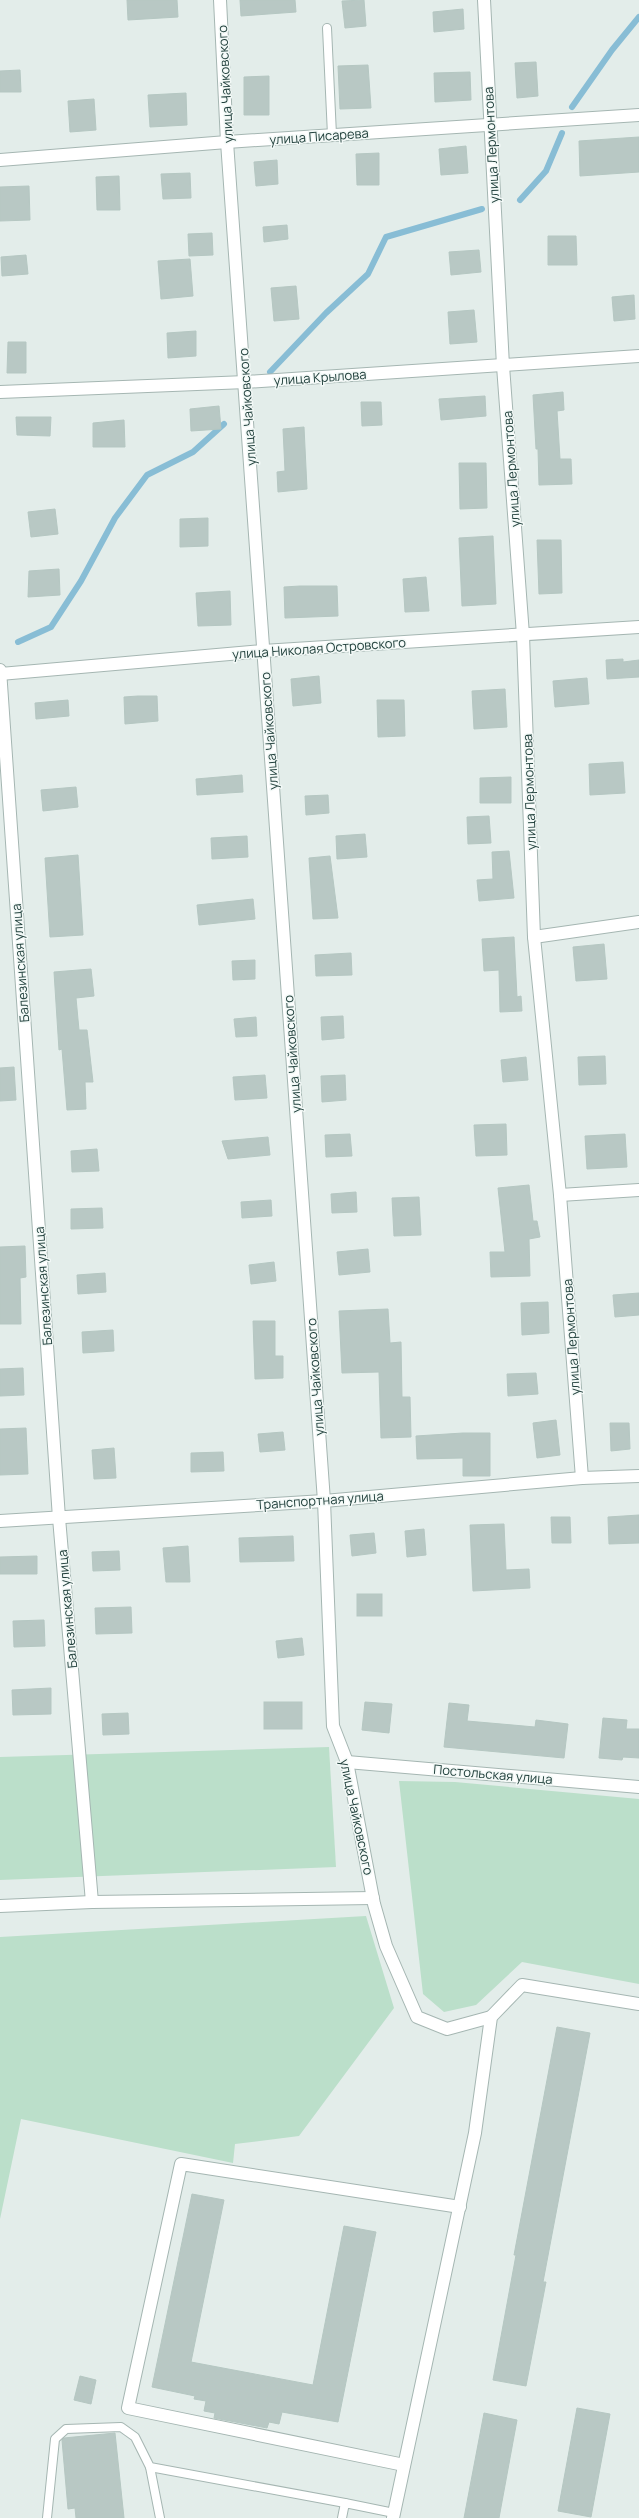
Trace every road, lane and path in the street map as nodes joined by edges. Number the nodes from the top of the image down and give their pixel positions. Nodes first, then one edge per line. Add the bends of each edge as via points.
1 (220, 0) edge
2 (484, 0) edge
3 (327, 28) dead end
4 (639, 114) edge
5 (490, 125) junction
6 (332, 135) junction
7 (227, 142) junction
8 (0, 160) edge
9 (639, 356) edge
10 (503, 366) junction
11 (246, 382) junction
12 (0, 392) edge
13 (639, 627) edge
14 (523, 635) junction
15 (263, 651) junction
16 (0, 670) edge
17 (0, 674) edge
18 (639, 922) edge
19 (534, 937) junction
20 (639, 1190) edge
21 (560, 1195) junction
22 (639, 1476) edge
23 (582, 1478) junction
24 (324, 1501) junction
25 (59, 1518) junction
26 (0, 1521) edge
27 (347, 1762) junction
28 (639, 1787) edge
29 (374, 1898) junction
30 (92, 1902) junction
31 (0, 1906) edge
32 (639, 2004) edge
33 (491, 2017) junction
34 (460, 2207) junction
35 (404, 2465) junction
36 (150, 2467) junction
37 (345, 2503) junction
38 (394, 2516) edge
39 (48, 2518) edge
40 (160, 2518) edge
41 (342, 2518) edge

1 - 7 street, улица Чайковского
2 - 5 street, улица Лермонтова
3 - 6 lane
4 - 5 street, улица Писарева
5 - 6 street, улица Писарева
5 - 10 street, улица Лермонтова
6 - 7 street, улица Писарева
7 - 8 street, улица Писарева
7 - 11 street, улица Чайковского
9 - 10 street, улица Крылова
10 - 11 street, улица Крылова
10 - 14 street, улица Лермонтова
11 - 12 street, улица Крылова
11 - 15 street, улица Чайковского
13 - 14 street, улица Николая Островского
14 - 15 street, улица Николая Островского
14 - 19 street, улица Лермонтова
15 - 17 street, улица Николая Островского
15 - 24 street, улица Чайковского
16 - 17 street, Балезинская улица
17 - 25 street, Балезинская улица
18 - 19 street
19 - 21 street, улица Лермонтова
20 - 21 street
21 - 23 street, улица Лермонтова
22 - 23 street, Транспортная улица
23 - 24 street, Транспортная улица
24 - 25 street, Транспортная улица
24 - 27 street, улица Чайковского via 333,1726
25 - 26 street, Транспортная улица
25 - 30 street, Балезинская улица
27 - 28 street, Постольская улица
27 - 29 street, улица Чайковского
29 - 30 street
29 - 33 street, улица Чайковского via 386,1946 417,2017 447,2029
30 - 31 street
32 - 33 street via 522,1984
33 - 34 street via 475,2133
34 - 35 street
34 - 35 street via 181,2164 128,2408
35 - 38 street
36 - 37 lane
36 - 39 lane via 135,2437 121,2427 66,2429 55,2439
36 - 40 lane
37 - 38 lane
37 - 41 lane

